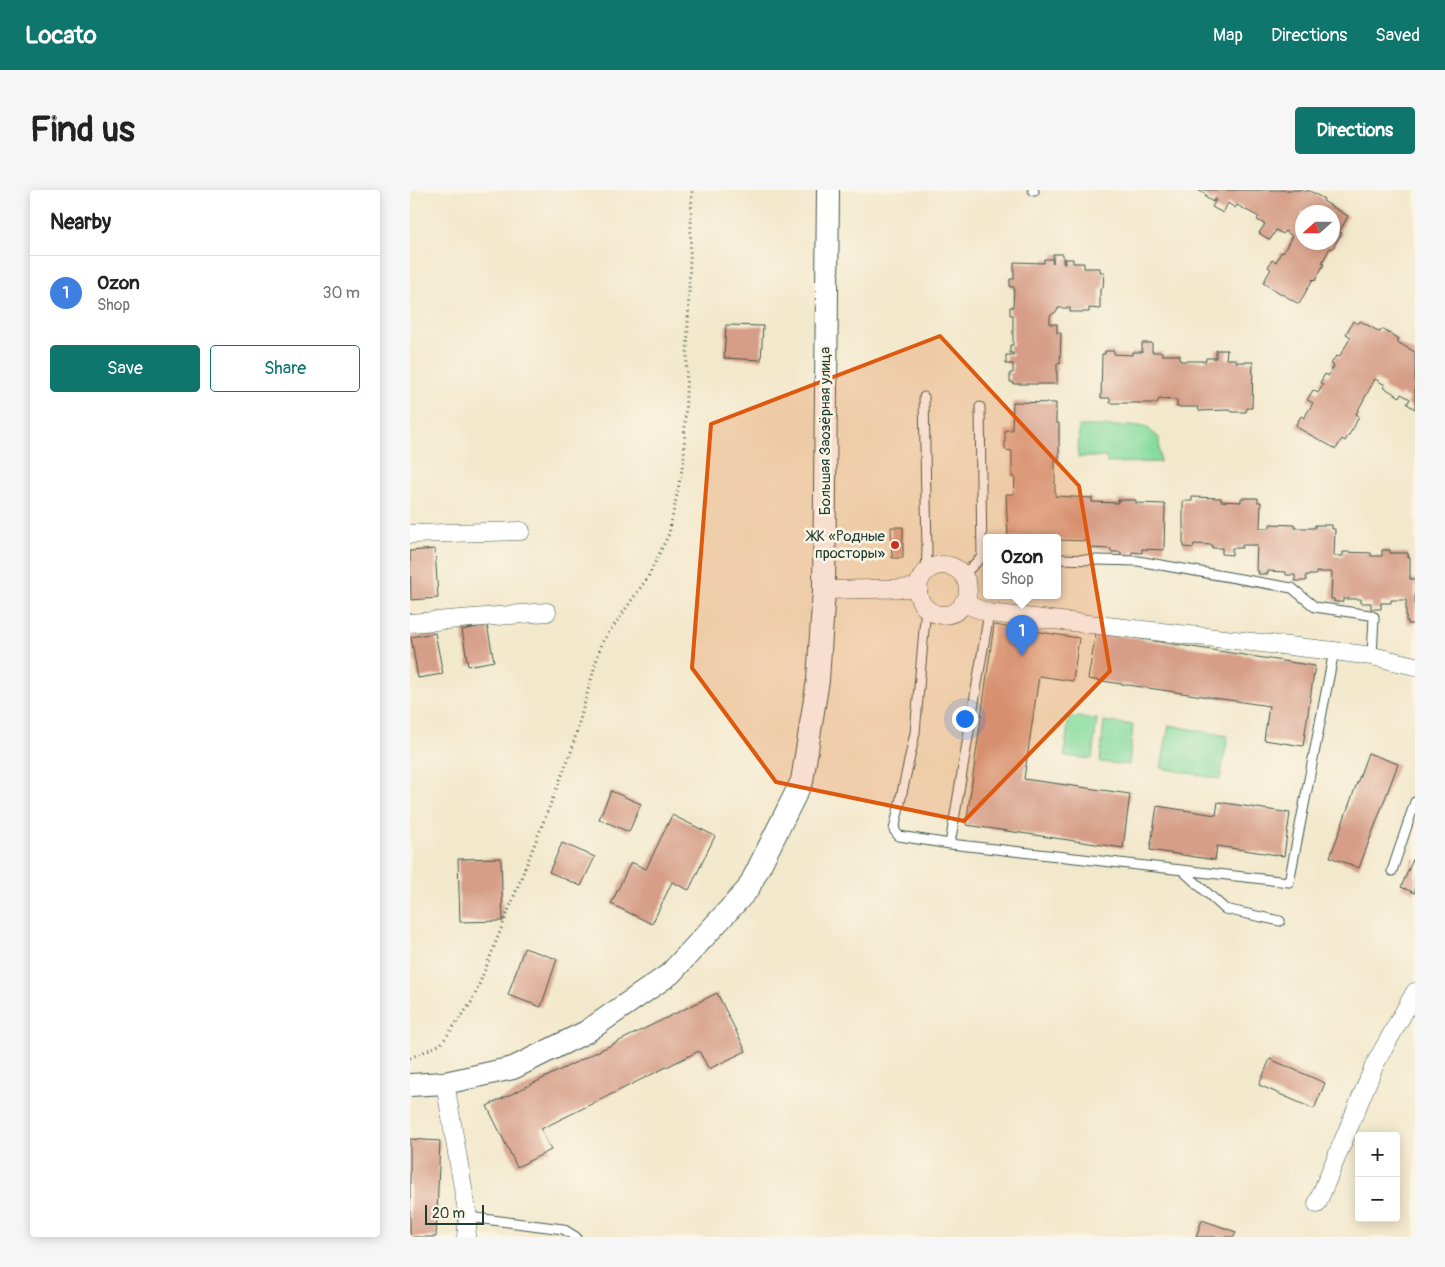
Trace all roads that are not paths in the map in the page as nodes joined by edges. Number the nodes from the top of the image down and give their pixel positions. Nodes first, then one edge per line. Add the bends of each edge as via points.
1 (828, 190) edge
2 (924, 397) dead end
3 (980, 406) dead end
4 (521, 531) dead end
5 (410, 534) edge
6 (983, 534) edge
7 (983, 558) edge
8 (1061, 559) edge
9 (963, 575) junction
10 (922, 580) junction
11 (824, 590) junction
12 (963, 603) junction
13 (926, 608) junction
14 (547, 612) dead end
15 (990, 613) junction
16 (410, 623) edge
17 (1334, 651) junction
18 (1372, 656) junction
19 (1415, 666) edge
20 (1415, 802) edge
21 (950, 844) junction
22 (1182, 870) junction
23 (1392, 871) dead end
24 (1280, 921) dead end
25 (1415, 992) edge
26 (445, 1083) junction
27 (410, 1086) edge
28 (1317, 1204) dead end
29 (468, 1217) junction
30 (466, 1237) edge
31 (576, 1237) edge

1 - 11 street, Большая Заозёрная улица
2 - 10 lane via 927,551
3 - 6 lane
4 - 5 street
7 - 9 lane
8 - 18 lane via 1138,561 1292,588 1315,607 1374,617
9 - 10 street via 949,566 941,566 933,568
9 - 12 street via 968,591
10 - 11 street
10 - 13 street via 919,596
11 - 26 street, Большая Заозёрная улица via 818,680 802,781 748,889 670,974 586,1032 513,1068
12 - 13 street via 950,614 934,613
12 - 15 street
13 - 21 lane via 915,733 894,830 899,836
14 - 16 street
15 - 17 street
15 - 21 lane
17 - 18 street
17 - 22 lane via 1289,882
18 - 19 street
20 - 23 lane
21 - 22 lane
22 - 24 lane via 1226,909
25 - 28 street via 1376,1064
26 - 27 street, Большая Заозёрная улица
26 - 29 street
29 - 30 street
29 - 31 lane via 563,1229

